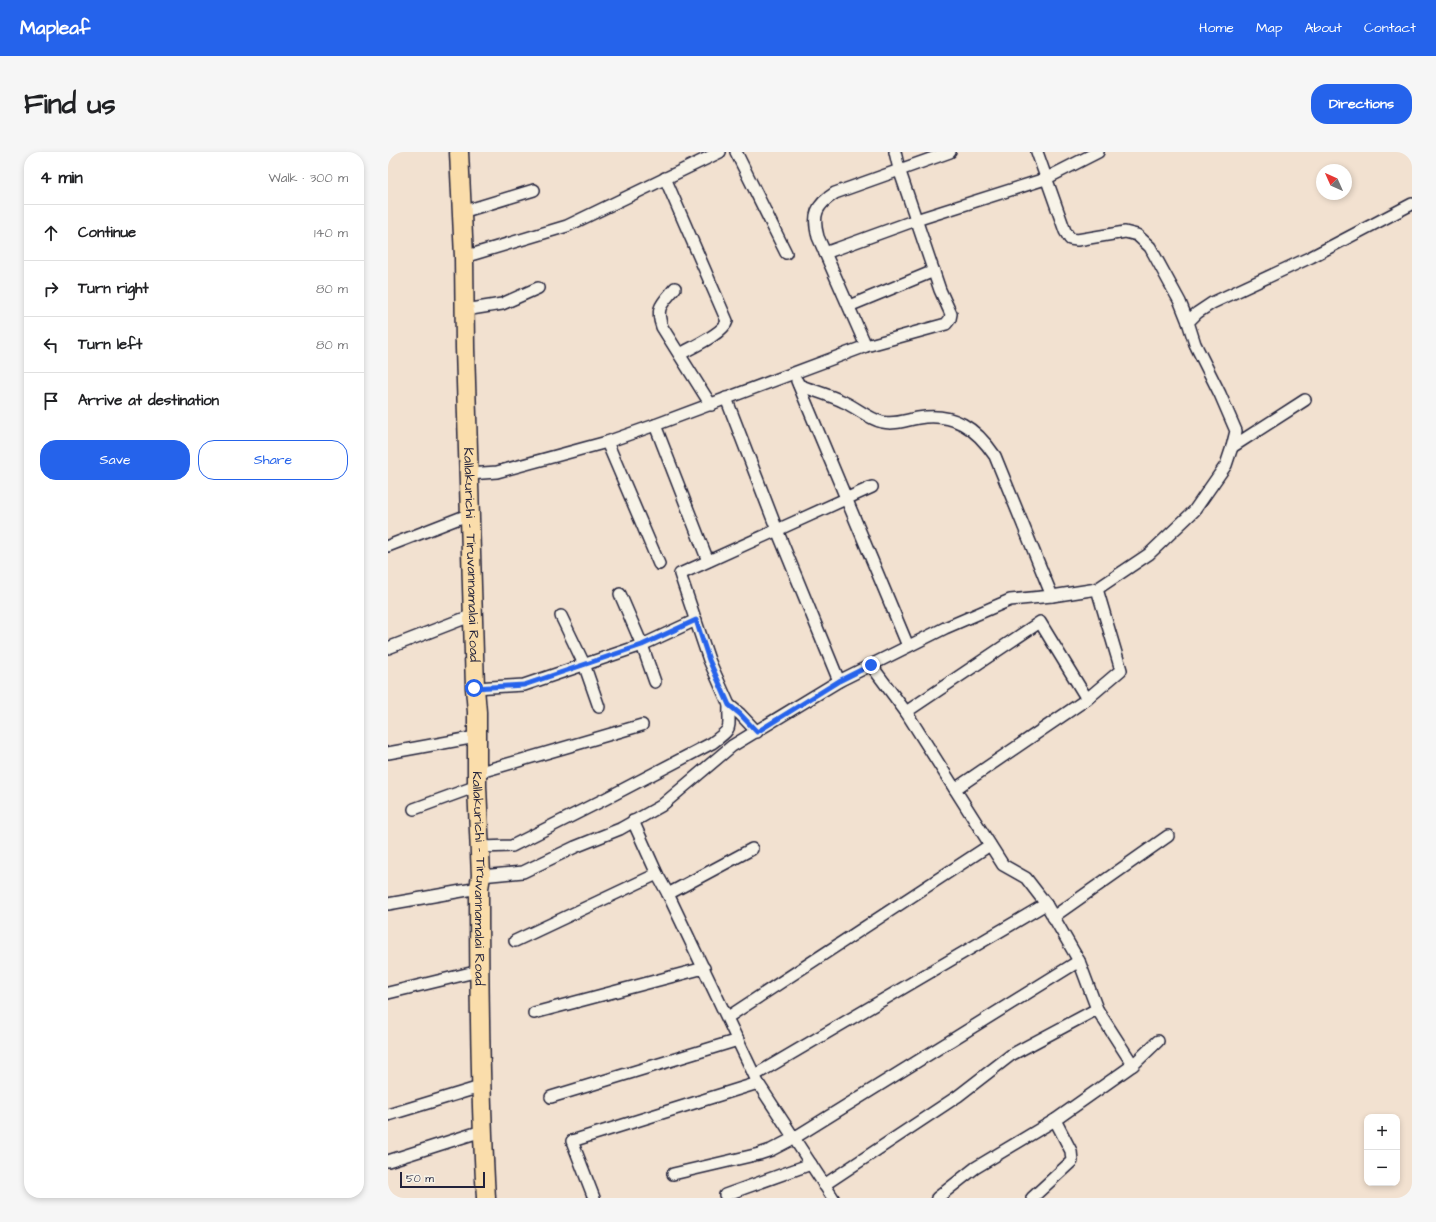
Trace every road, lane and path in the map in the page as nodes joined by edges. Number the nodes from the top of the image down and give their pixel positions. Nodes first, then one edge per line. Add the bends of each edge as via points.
1 (459, 152) edge
2 (720, 152) edge
3 (736, 152) edge
4 (895, 152) edge
5 (950, 152) edge
6 (1037, 152) edge
7 (1098, 152) edge
8 (899, 169) junction
9 (665, 178) junction
10 (1046, 179) junction
11 (534, 190) dead end
12 (1412, 204) edge
13 (462, 212) junction
14 (916, 220) junction
15 (786, 253) dead end
16 (825, 253) junction
17 (464, 257) junction
18 (934, 270) junction
19 (538, 288) dead end
20 (674, 288) dead end
21 (849, 306) junction
22 (465, 310) junction
23 (1188, 322) junction
24 (866, 346) junction
25 (680, 354) junction
26 (793, 373) junction
27 (799, 385) junction
28 (726, 398) junction
29 (1305, 400) dead end
30 (711, 405) junction
31 (656, 425) junction
32 (607, 442) junction
33 (1232, 447) junction
34 (469, 474) junction
35 (872, 487) dead end
36 (846, 498) junction
37 (470, 514) junction
38 (777, 530) junction
39 (388, 546) edge
40 (708, 561) junction
41 (659, 564) dead end
42 (1097, 589) junction
43 (620, 594) dead end
44 (1052, 596) junction
45 (473, 615) junction
46 (561, 616) dead end
47 (696, 620) junction
48 (642, 645) junction
49 (908, 646) junction
50 (388, 648) edge
51 (584, 664) junction
52 (871, 665) junction
53 (839, 681) junction
54 (654, 682) dead end
55 (474, 688) junction
56 (1087, 699) junction
57 (729, 705) junction
58 (599, 707) dead end
59 (906, 712) junction
60 (642, 725) dead end
61 (757, 732) junction
62 (476, 737) junction
63 (388, 753) edge
64 (477, 780) junction
65 (955, 789) junction
66 (414, 808) dead end
67 (633, 821) junction
68 (1168, 836) dead end
69 (990, 845) junction
70 (480, 847) junction
71 (752, 849) dead end
72 (657, 874) junction
73 (480, 882) junction
74 (668, 894) junction
75 (388, 904) edge
76 (1046, 904) junction
77 (1053, 917) junction
78 (514, 941) dead end
79 (1079, 961) junction
80 (704, 968) junction
81 (479, 971) junction
82 (388, 993) edge
83 (1097, 1009) junction
84 (534, 1013) dead end
85 (728, 1017) junction
86 (738, 1040) junction
87 (1158, 1041) dead end
88 (1133, 1065) junction
89 (757, 1079) junction
90 (480, 1087) junction
91 (551, 1097) dead end
92 (388, 1115) edge
93 (1055, 1120) junction
94 (482, 1131) junction
95 (794, 1138) junction
96 (388, 1160) edge
97 (811, 1164) junction
98 (673, 1174) dead end
99 (824, 1185) junction
100 (725, 1195) dead end
101 (486, 1198) edge
102 (594, 1198) edge
103 (832, 1198) edge
104 (937, 1198) edge
105 (1032, 1198) edge

1 - 13 highway, Kallakurichi - Tiruvannamalai Road
2 - 9 street
3 - 15 street
4 - 8 street
5 - 8 street
6 - 10 street
7 - 10 street
8 - 14 street
8 - 16 street via 835,193 820,204 816,212 815,225
9 - 17 street via 567,226
9 - 25 street via 727,321 721,330
10 - 14 street
10 - 23 street via 1070,239 1125,232 1137,236 1150,248 1180,302
11 - 13 street
12 - 23 street via 1311,257 1212,303 1196,313
13 - 17 highway, Kallakurichi - Tiruvannamalai Road
14 - 16 street
14 - 18 street
16 - 21 street
17 - 22 highway, Kallakurichi - Tiruvannamalai Road
18 - 21 street
18 - 24 street via 951,314 946,324
19 - 22 street via 502,304
20 - 25 street via 658,310 658,318
21 - 24 street
22 - 34 highway, Kallakurichi - Tiruvannamalai Road
23 - 33 street via 1195,344 1236,431
24 - 26 street
25 - 30 street
26 - 27 street
26 - 28 street
27 - 36 street
27 - 44 street via 844,402 881,422 891,424 918,418 944,418 963,424 974,431 994,456
28 - 30 street
28 - 38 street
29 - 33 street
30 - 31 street
31 - 32 street
31 - 40 street
32 - 34 street via 497,472
32 - 41 street
33 - 42 street via 1226,465 1194,511 1149,554
34 - 37 highway, Kallakurichi - Tiruvannamalai Road
35 - 36 street
36 - 38 street
36 - 49 street
37 - 39 street
37 - 45 highway, Kallakurichi - Tiruvannamalai Road
38 - 40 street
38 - 53 street
40 - 47 street via 680,574
42 - 44 street
42 - 56 street via 1121,670
43 - 48 street
44 - 49 street via 1010,600
45 - 50 street
45 - 55 highway, Kallakurichi - Tiruvannamalai Road
46 - 51 street
47 - 48 street
47 - 57 street via 709,660
48 - 51 street
48 - 54 street
49 - 52 street
51 - 55 street via 524,685
51 - 58 street
52 - 53 street
52 - 59 street
53 - 61 street
55 - 62 highway, Kallakurichi - Tiruvannamalai Road via 477,712
56 - 59 street via 1040,622
56 - 65 street
57 - 61 street
57 - 70 street via 730,724 726,733 712,743 512,846
59 - 65 street
60 - 64 street
61 - 67 street via 732,746 662,806
62 - 63 street
62 - 64 highway, Kallakurichi - Tiruvannamalai Road
64 - 66 street
64 - 70 highway, Kallakurichi - Tiruvannamalai Road
65 - 69 street
67 - 72 street
67 - 73 street via 523,872
68 - 77 street
69 - 76 street via 1003,865 1026,878
69 - 85 street
70 - 73 highway, Kallakurichi - Tiruvannamalai Road
71 - 74 street
72 - 74 street
72 - 78 street
73 - 75 street
73 - 81 highway, Kallakurichi - Tiruvannamalai Road
74 - 80 street
76 - 77 street
76 - 89 street
77 - 79 street
79 - 83 street
79 - 95 street
80 - 84 street
80 - 85 street
81 - 82 street
81 - 90 highway, Kallakurichi - Tiruvannamalai Road
83 - 88 street
83 - 99 street via 1011,1055 958,1096
85 - 86 street
86 - 89 street
86 - 91 street
87 - 88 street
88 - 93 street
89 - 95 street
89 - 102 street via 572,1141
90 - 92 street
90 - 94 highway, Kallakurichi - Tiruvannamalai Road
93 - 104 street via 975,1168
93 - 105 street via 1071,1151 1072,1160
94 - 96 street
94 - 101 highway, Kallakurichi - Tiruvannamalai Road
95 - 97 street
95 - 98 street via 759,1154
97 - 99 street
97 - 100 street
99 - 103 street

